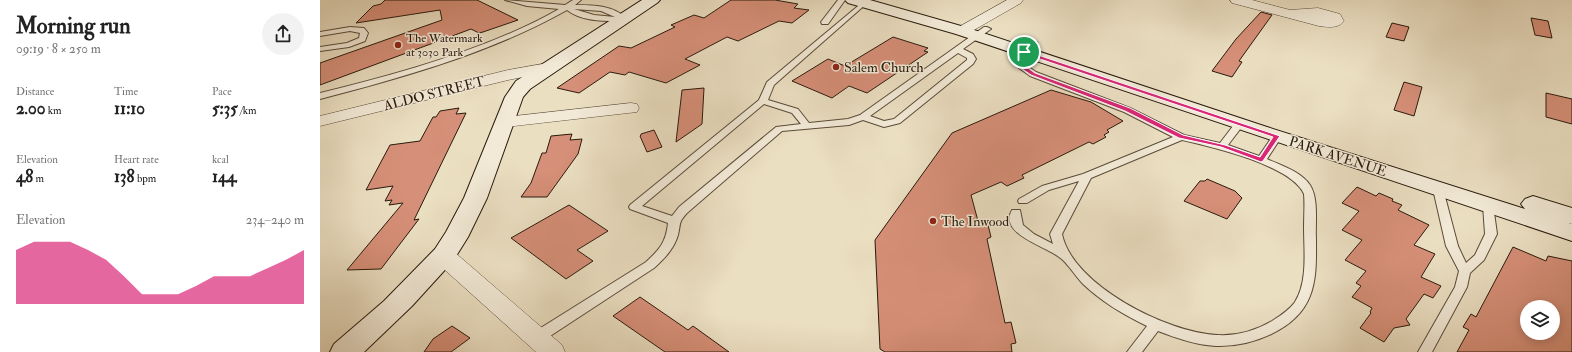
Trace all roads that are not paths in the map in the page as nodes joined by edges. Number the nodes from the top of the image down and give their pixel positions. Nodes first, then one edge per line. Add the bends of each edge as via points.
1 (508, 0) edge
2 (578, 0) edge
3 (652, 0) edge
4 (842, 0) edge
5 (885, 0) edge
6 (1016, 0) edge
7 (1237, 0) edge
8 (859, 2) edge
9 (567, 7) junction
10 (1291, 14) dead end
11 (623, 19) junction
12 (825, 22) dead end
13 (974, 30) junction
14 (320, 34) edge
15 (1029, 48) junction
16 (320, 49) edge
17 (957, 50) junction
18 (548, 68) junction
19 (320, 96) edge
20 (763, 101) junction
21 (631, 108) dead end
22 (863, 117) junction
23 (320, 121) edge
24 (505, 122) junction
25 (1239, 124) junction
26 (806, 125) junction
27 (1181, 136) junction
28 (1276, 136) junction
29 (1222, 146) junction
30 (1261, 160) junction
31 (1087, 176) junction
32 (1438, 189) junction
33 (1023, 201) dead end
34 (1488, 205) junction
35 (1016, 213) dead end
36 (1572, 216) edge
37 (674, 221) junction
38 (1572, 233) edge
39 (1064, 254) junction
40 (444, 256) junction
41 (1465, 271) junction
42 (1156, 324) junction
43 (545, 345) edge
44 (344, 352) edge
45 (1134, 352) edge
46 (1425, 352) edge

1 - 9 lane
2 - 9 lane
3 - 11 main road
4 - 12 lane
5 - 13 main road, PARK AVENUE
6 - 13 street
7 - 10 street
8 - 13 main road, PARK AVENUE
8 - 20 lane via 770,84
9 - 11 lane via 573,13 605,19
9 - 19 lane via 490,44 425,67
11 - 18 main road
13 - 15 main road, PARK AVENUE
13 - 17 lane
14 - 16 lane via 350,29 361,30 364,33 362,39 349,45
15 - 25 main road, PARK AVENUE
15 - 27 lane via 1019,57 1019,61 1033,74 1128,110
15 - 36 main road, PARK AVENUE
17 - 22 lane
17 - 22 lane via 970,56 970,62 897,120 884,124
18 - 23 street, ALDO STREET via 508,75
18 - 24 main road via 523,85 514,97
20 - 26 lane via 795,111
20 - 37 lane via 634,207
21 - 24 street
22 - 26 lane via 849,122
24 - 40 main road via 476,195
25 - 28 main road, PARK AVENUE
25 - 29 lane
26 - 37 lane via 779,130 683,210
27 - 29 lane
27 - 31 lane
28 - 30 lane
28 - 32 main road, PARK AVENUE
29 - 30 lane
30 - 42 lane via 1292,175 1301,182 1309,195 1308,272 1306,291 1300,305 1289,317 1275,326 1257,334 1235,339 1212,340
31 - 33 lane via 1032,193
31 - 39 lane via 1056,234 1057,243
32 - 34 main road, PARK AVENUE
32 - 41 lane via 1452,246
34 - 38 main road, PARK AVENUE
34 - 41 lane via 1491,234 1480,257
35 - 39 lane via 1016,224 1022,231
37 - 43 lane via 672,236 664,252
39 - 42 lane via 1083,278 1103,295
40 - 43 street
40 - 44 main road via 401,301
41 - 46 lane via 1458,292
42 - 45 lane

